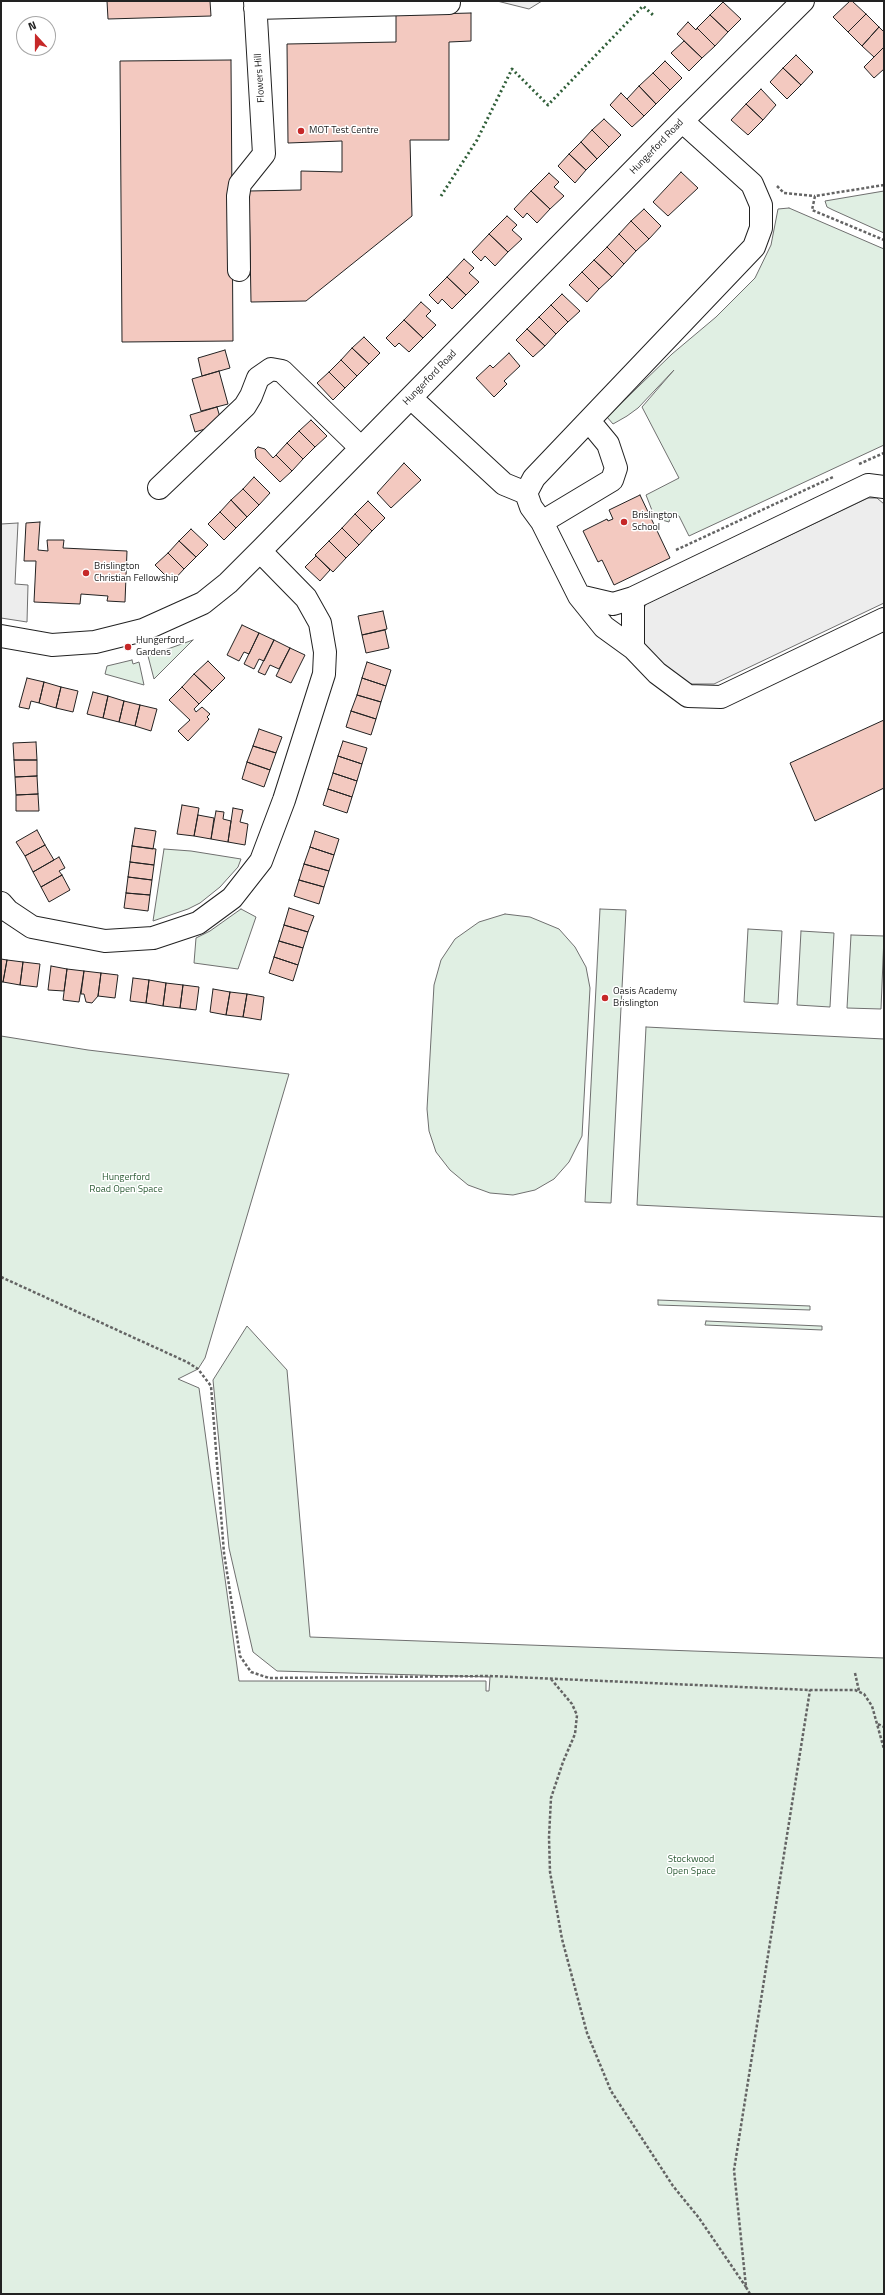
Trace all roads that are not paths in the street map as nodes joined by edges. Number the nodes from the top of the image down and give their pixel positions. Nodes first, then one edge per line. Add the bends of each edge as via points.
1 (803, 1) edge
2 (449, 3) dead end
3 (255, 5) edge
4 (682, 121) junction
5 (239, 270) dead end
6 (411, 398) junction
7 (589, 421) junction
8 (361, 448) junction
9 (884, 487) edge
10 (159, 488) dead end
11 (526, 493) junction
12 (542, 522) junction
13 (260, 551) junction
14 (579, 596) junction
15 (633, 598) junction
16 (884, 619) edge
17 (1, 636) edge
18 (634, 648) junction
19 (1, 903) edge

1 - 4 street, Hungerford Road
2 - 3 street
3 - 5 street, Flowers Hill via 264,154 240,184
4 - 6 street, Hungerford Road
4 - 7 street via 752,184 761,205 761,228 754,246
6 - 8 street, Hungerford Road
6 - 11 street via 504,484
7 - 11 street via 534,478
7 - 12 street via 608,444 616,468 612,480
8 - 10 street via 282,371 271,369 258,378 244,406
8 - 13 street, Hungerford Road
9 - 15 street via 868,485
11 - 12 street via 531,507
12 - 14 street
13 - 17 street, Hungerford Road via 203,604 143,630 95,642 52,645
13 - 19 street via 306,598 320,623 325,652 324,674 284,800 261,861 232,898 198,923 153,938 105,941 32,928
14 - 15 street via 613,604
14 - 18 street via 604,627
15 - 18 street
16 - 18 street via 721,697 688,696 657,673

